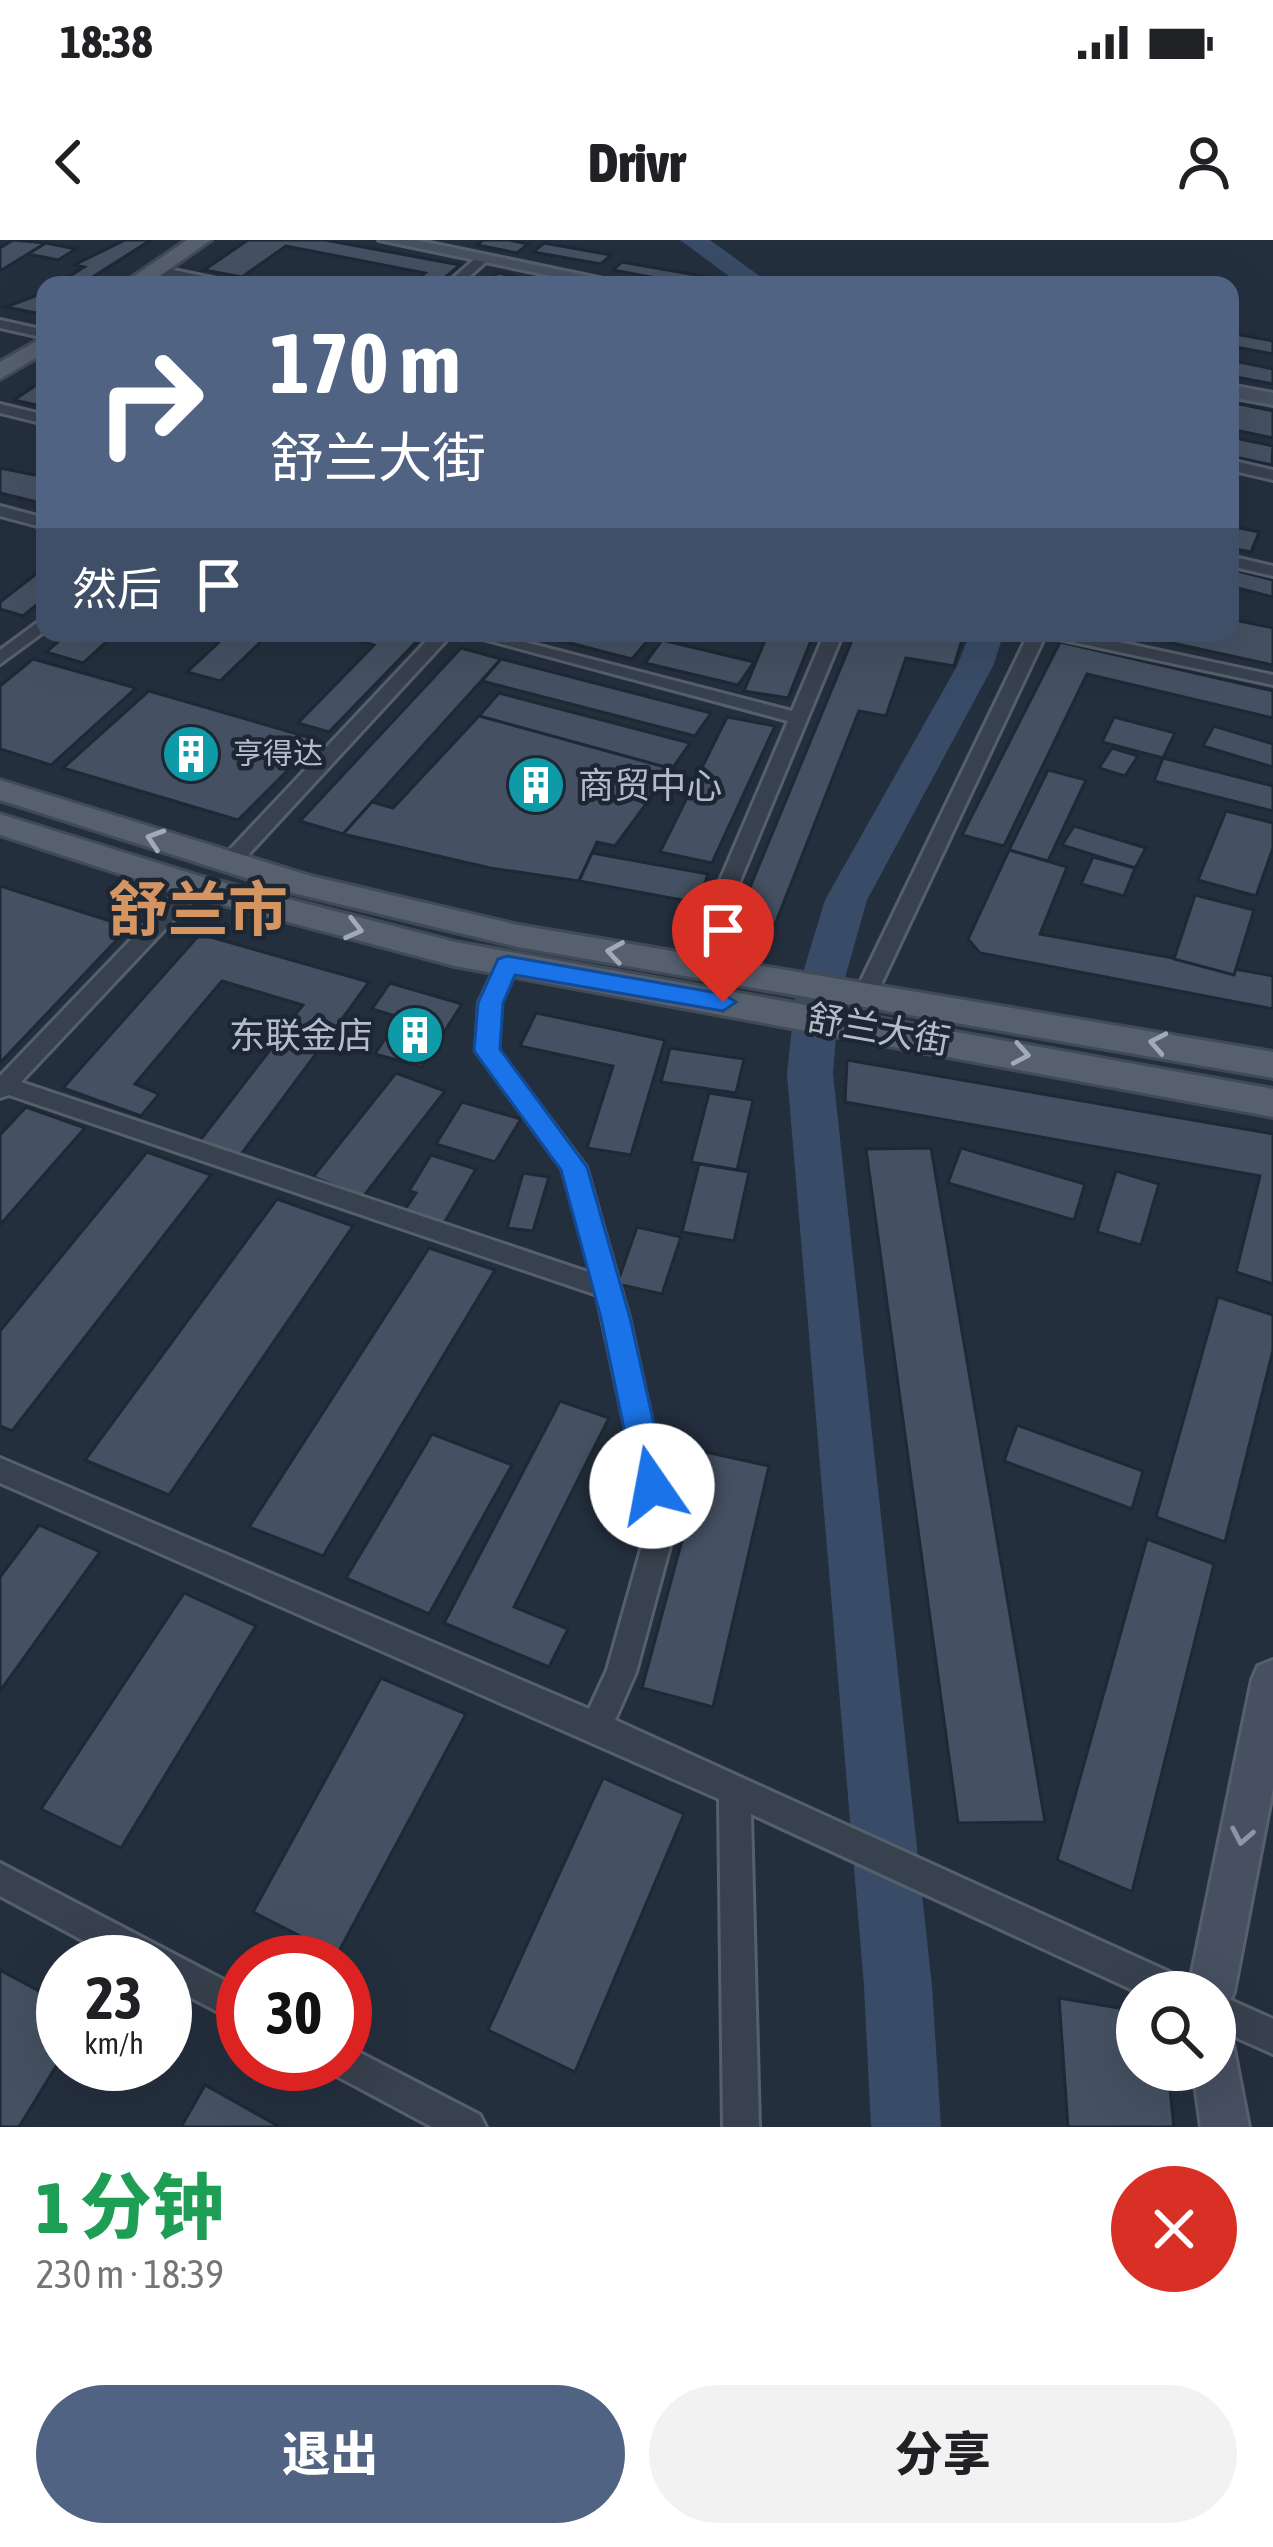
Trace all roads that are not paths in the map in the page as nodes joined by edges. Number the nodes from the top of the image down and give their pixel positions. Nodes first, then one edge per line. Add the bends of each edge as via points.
1 (181, 240) edge
2 (201, 240) edge
3 (388, 240) edge
4 (482, 260) junction
5 (155, 270) junction
6 (126, 276) edge
7 (146, 276) edge
8 (183, 276) edge
9 (463, 276) edge
10 (572, 276) edge
11 (0, 324) edge
12 (36, 333) edge
13 (36, 339) edge
14 (36, 342) edge
15 (0, 358) edge
16 (0, 372) edge
17 (1239, 393) edge
18 (1273, 399) edge
19 (0, 408) edge
20 (36, 418) edge
21 (1239, 467) edge
22 (1273, 475) edge
23 (0, 511) edge
24 (36, 521) edge
25 (1239, 564) edge
26 (1273, 571) edge
27 (36, 629) edge
28 (436, 642) edge
29 (505, 642) edge
30 (830, 642) edge
31 (1034, 642) edge
32 (1113, 642) edge
33 (0, 659) edge
34 (1273, 680) edge
35 (798, 718) junction
36 (0, 790) edge
37 (0, 824) edge
38 (229, 862) junction
39 (194, 886) junction
40 (507, 965) junction
41 (716, 979) junction
42 (865, 1004) junction
43 (1273, 1065) edge
44 (2, 1088) edge
45 (1273, 1102) edge
46 (604, 1287) junction
47 (0, 1470) edge
48 (1273, 1680) edge
49 (596, 1727) junction
50 (747, 1796) junction
51 (0, 1879) edge
52 (106, 1935) edge
53 (1129, 1971) edge
54 (1215, 1971) edge
55 (1236, 2020) edge
56 (1273, 2037) edge
57 (372, 2076) edge
58 (1220, 2091) edge
59 (469, 2127) edge
60 (741, 2127) edge
61 (1225, 2127) edge

1 - 6 main road
2 - 5 main road
3 - 4 street
4 - 9 street
4 - 10 street
5 - 7 main road
5 - 8 street
11 - 12 street
13 - 15 main road
14 - 16 main road
17 - 18 street
19 - 20 street
21 - 22 street
23 - 24 street
25 - 26 street
27 - 33 street
28 - 38 street
29 - 35 street
30 - 35 street
31 - 42 street
32 - 34 street
35 - 41 street
38 -> 36 main road, 舒兰大街
37 - 39 main road, 舒兰大街
41 -> 38 main road, 舒兰大街
39 -> 40 main road, 舒兰大街
39 - 44 street
40 - 41 main road, 舒兰大街
40 - 46 street via 490,1003 487,1051 574,1167
41 - 42 main road, 舒兰大街
43 -> 42 main road, 舒兰大街
42 -> 45 main road, 舒兰大街
44 - 46 street
46 - 49 street via 661,1528 621,1672
47 - 49 street
48 -> 54 street
49 - 50 street
50 - 53 street
50 - 60 street
51 - 52 street
55 - 56 street
57 - 59 street
58 - 61 street

